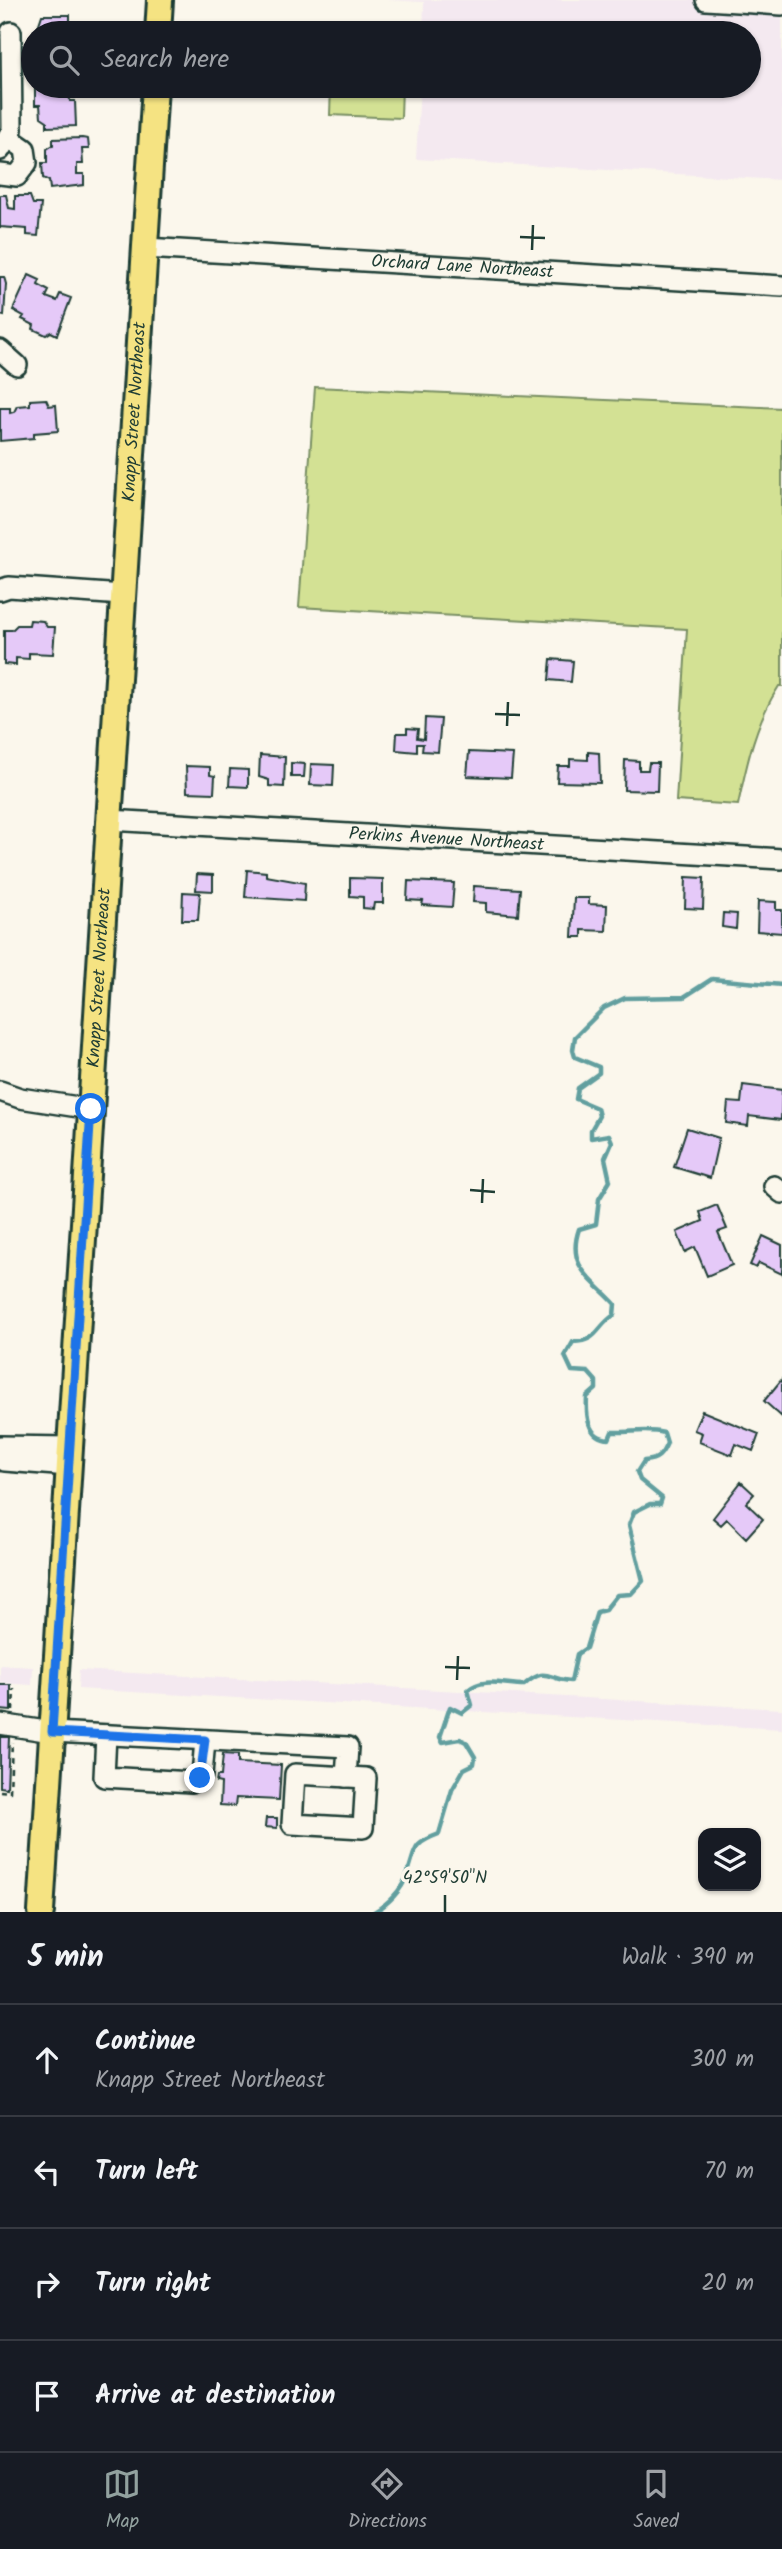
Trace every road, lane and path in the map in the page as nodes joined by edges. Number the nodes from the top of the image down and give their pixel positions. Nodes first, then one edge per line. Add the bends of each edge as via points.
1 (160, 0) edge
2 (706, 0) edge
3 (782, 5) edge
4 (159, 21) edge
5 (11, 32) dead end
6 (154, 98) edge
7 (4, 144) edge
8 (0, 174) edge
9 (145, 248) junction
10 (782, 286) edge
11 (0, 350) edge
12 (17, 365) dead end
13 (0, 590) edge
14 (123, 595) junction
15 (109, 820) junction
16 (782, 859) edge
17 (0, 1091) edge
18 (91, 1109) junction
19 (0, 1446) edge
20 (70, 1456) junction
21 (0, 1458) edge
22 (14, 1689) dead end
23 (8, 1724) edge
24 (52, 1732) junction
25 (106, 1735) junction
26 (205, 1740) junction
27 (346, 1777) junction
28 (0, 1791) edge
29 (41, 1912) edge

1 - 4 main road
2 - 3 street
5 - 7 street via 12,118
6 - 9 main road, Knapp Street Northeast
7 - 8 street via 25,149 27,163 17,176
9 - 10 street, Orchard Lane Northeast
9 - 14 main road, Knapp Street Northeast
11 - 12 street
13 - 14 street
14 - 15 main road, Knapp Street Northeast
15 - 16 street, Perkins Avenue Northeast
15 - 18 main road, Knapp Street Northeast
17 - 18 street
18 - 20 main road, Knapp Street Northeast
19 - 20 street
20 - 21 street
20 - 24 main road, Knapp Street Northeast
22 - 23 path
23 - 24 street
23 - 28 path via 10,1792
24 - 25 street
24 - 29 main road, Knapp Street Northeast
25 - 26 street
25 - 26 street via 104,1777 192,1782 202,1775
26 - 27 street via 348,1747
27 - 27 street via 366,1778 363,1828 292,1824 295,1774

